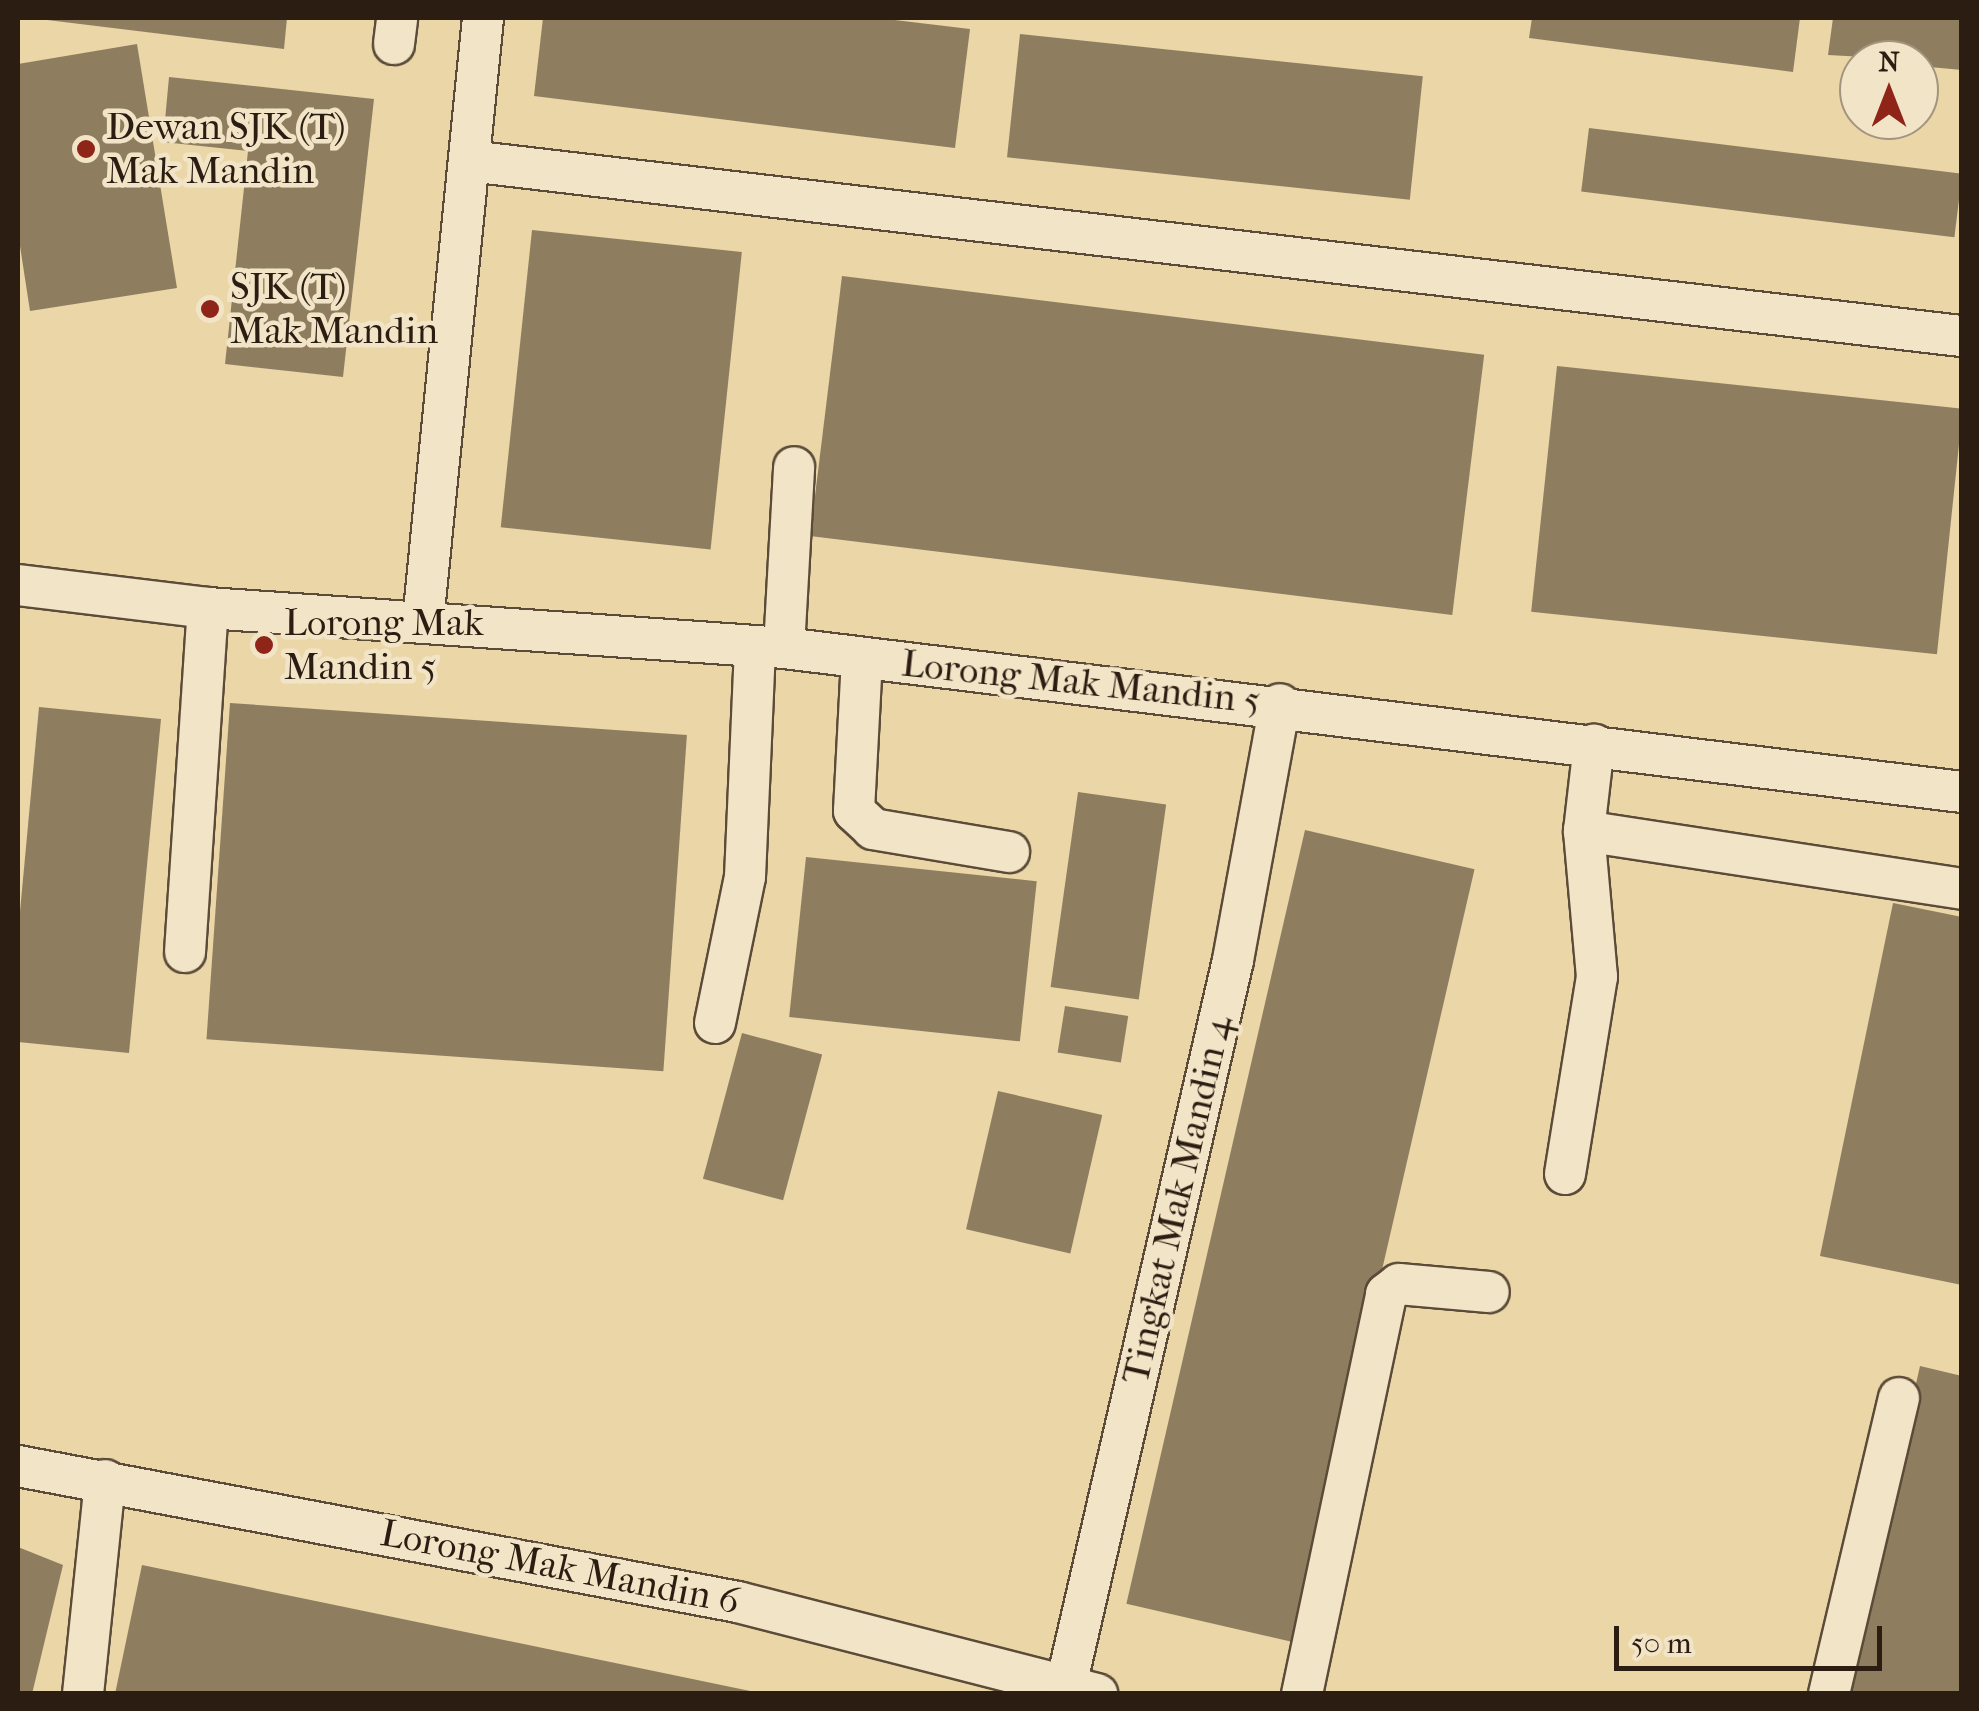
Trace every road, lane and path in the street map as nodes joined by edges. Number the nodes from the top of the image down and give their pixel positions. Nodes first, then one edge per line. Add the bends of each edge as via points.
1 (483, 18) edge
2 (469, 161) junction
3 (1962, 336) edge
4 (794, 467) dead end
5 (18, 585) edge
6 (208, 608) junction
7 (424, 620) junction
8 (769, 647) junction
9 (862, 658) junction
10 (1280, 704) junction
11 (1594, 744) junction
12 (1962, 792) edge
13 (1584, 831) junction
14 (1009, 852) dead end
15 (1962, 889) edge
16 (185, 952) dead end
17 (714, 1023) dead end
18 (1565, 1174) dead end
19 (1489, 1292) dead end
20 (1898, 1398) dead end
21 (18, 1466) edge
22 (105, 1480) junction
23 (1076, 1691) edge
24 (83, 1694) edge
25 (1302, 1694) edge
26 (1829, 1694) edge

1 - 2 street
2 - 3 street
2 - 7 street
4 - 8 street
5 - 6 street, Lorong Mak Mandin 5
6 - 7 street, Lorong Mak Mandin 5
6 - 16 street
7 - 8 street, Lorong Mak Mandin 5
8 - 9 street, Lorong Mak Mandin 5
8 - 17 street via 745,878
9 - 10 street, Lorong Mak Mandin 5
9 - 14 street via 854,811 873,829
10 - 11 street, Lorong Mak Mandin 5
10 - 23 street, Tingkat Mak Mandin 4 via 1233,960
11 - 12 street, Lorong Mak Mandin 5
11 - 13 street
13 - 15 street
13 - 18 street via 1597,977
19 - 25 street via 1398,1284 1386,1294
20 - 26 street
21 - 22 street, Lorong Mak Mandin 6
22 - 23 street, Lorong Mak Mandin 6 via 738,1602
22 - 24 street

